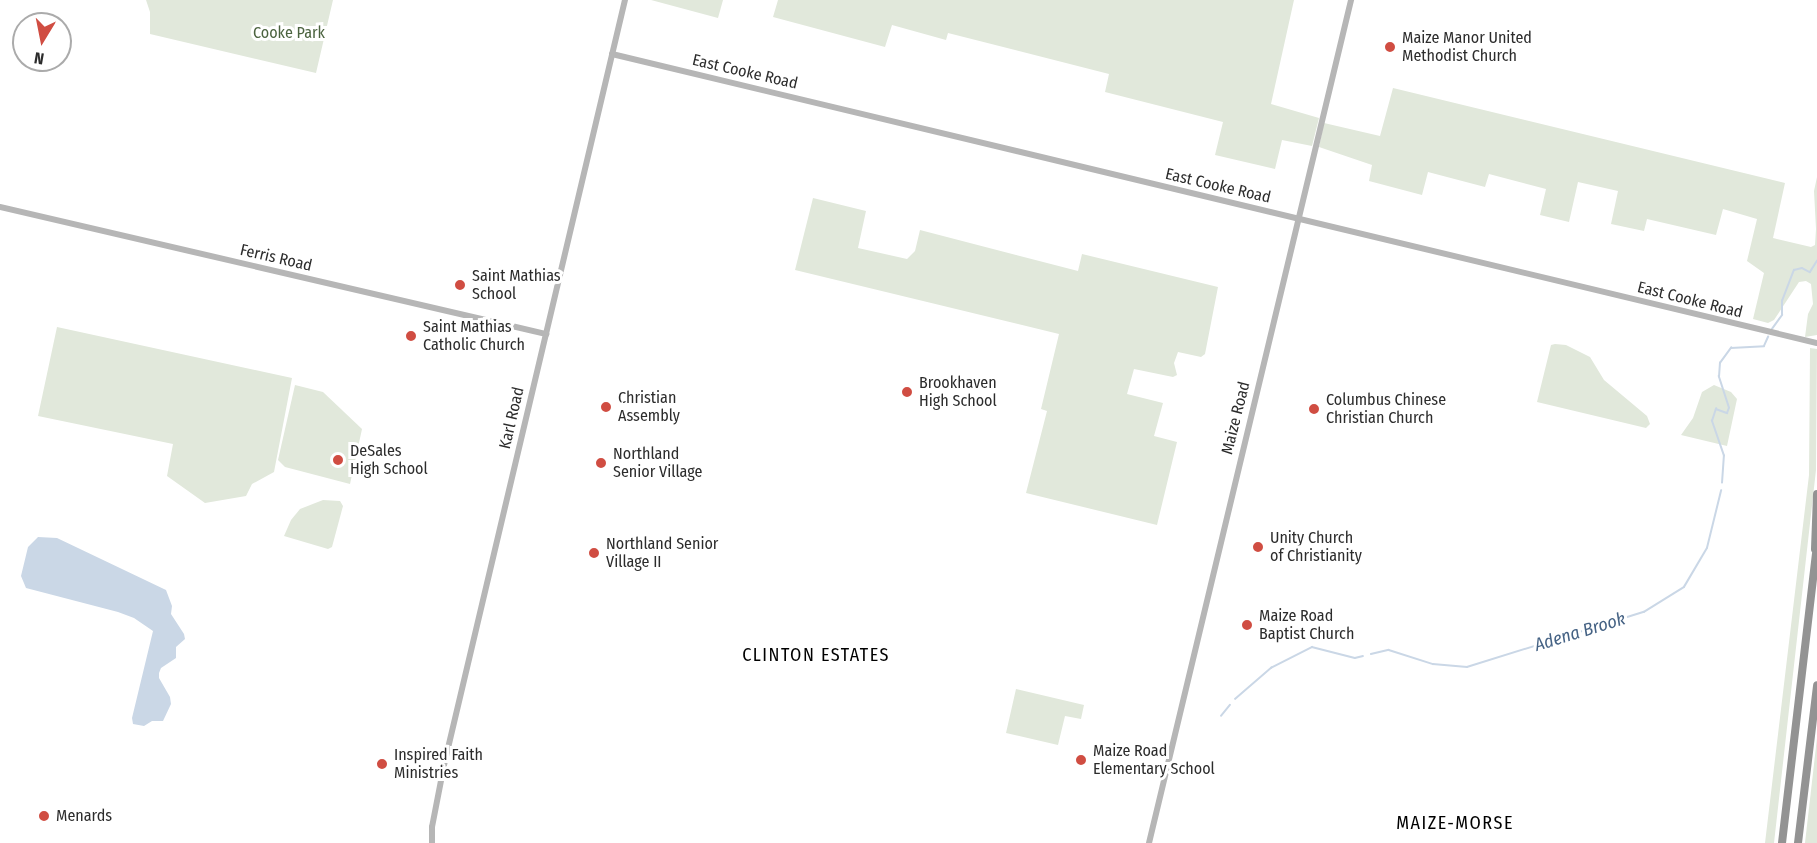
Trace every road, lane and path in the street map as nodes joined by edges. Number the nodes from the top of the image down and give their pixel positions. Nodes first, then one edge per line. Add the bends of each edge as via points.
1 (625, 0) edge
2 (1351, 0) edge
3 (612, 54) junction
4 (0, 207) edge
5 (1298, 219) junction
6 (546, 334) junction
7 (1817, 343) edge
8 (1817, 494) edge
9 (1817, 545) edge
10 (1814, 568) junction
11 (1817, 685) edge
12 (432, 843) edge
13 (1149, 843) edge
14 (1782, 843) edge
15 (1798, 843) edge

1 - 3 main road, Karl Road
2 - 5 main road, Maize Road
3 - 5 main road, East Cooke Road
3 - 6 main road, Karl Road
4 - 6 main road, Ferris Road
5 - 7 main road, East Cooke Road
5 - 13 main road, Maize Road
6 - 12 main road, Karl Road via 438,790
8 - 10 highway
9 - 10 highway
10 - 14 highway
11 - 15 highway

